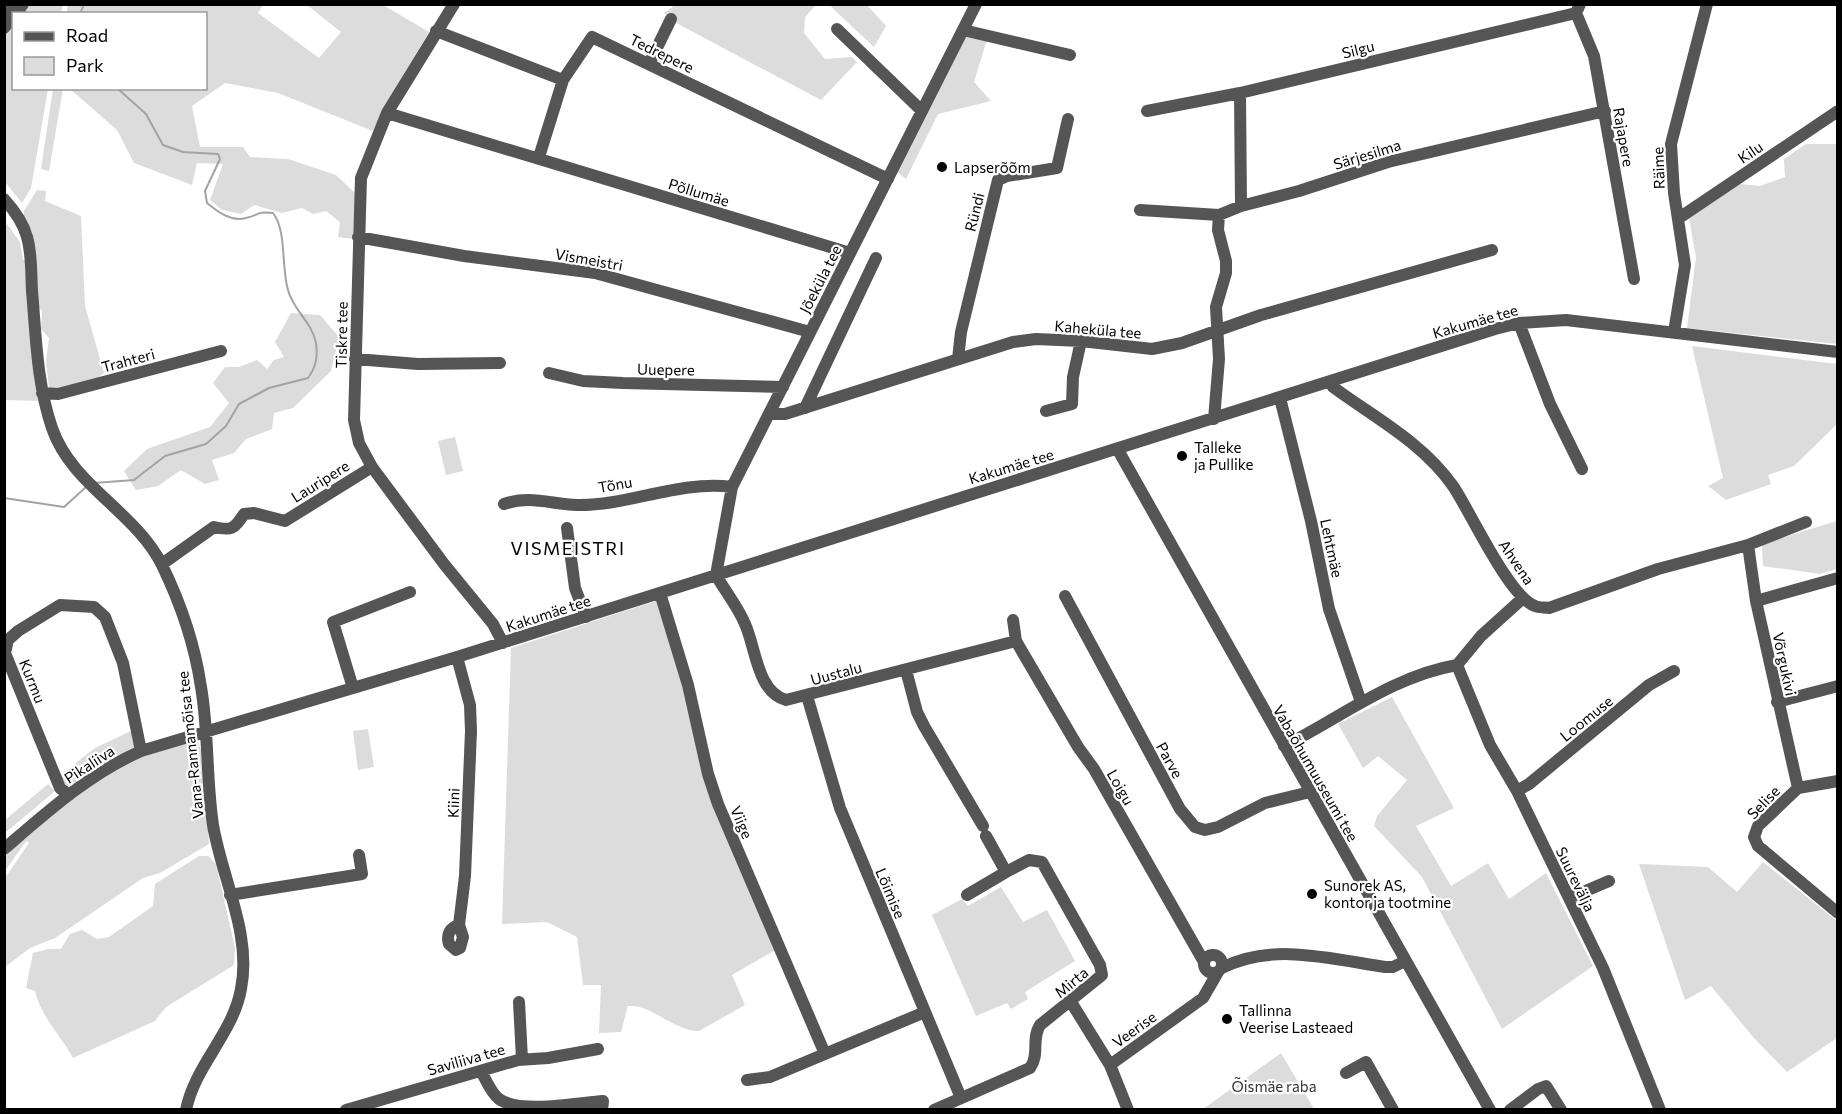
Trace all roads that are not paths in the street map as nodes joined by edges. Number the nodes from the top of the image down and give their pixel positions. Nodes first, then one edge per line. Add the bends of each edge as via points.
1 (10, 4) edge
2 (454, 4) edge
3 (976, 4) edge
4 (1707, 4) edge
5 (1578, 9) edge
6 (4, 11) edge
7 (671, 19) dead end
8 (837, 29) dead end
9 (963, 30) junction
10 (436, 31) junction
11 (1070, 55) dead end
12 (649, 64) junction
13 (563, 80) junction
14 (1240, 93) junction
15 (922, 111) junction
16 (1147, 111) dead end
17 (1605, 111) junction
18 (1838, 111) edge
19 (387, 113) junction
20 (1068, 118) dead end
21 (539, 157) junction
22 (888, 178) junction
23 (4, 199) edge
24 (1241, 206) junction
25 (1140, 210) dead end
26 (1219, 215) junction
27 (1679, 218) junction
28 (358, 237) junction
29 (1492, 250) dead end
30 (850, 253) junction
31 (876, 258) dead end
32 (1634, 279) dead end
33 (1519, 323) junction
34 (810, 332) junction
35 (1215, 332) junction
36 (1674, 332) junction
37 (1081, 341) junction
38 (221, 351) dead end
39 (1838, 352) edge
40 (355, 359) junction
41 (958, 359) junction
42 (500, 363) dead end
43 (549, 373) dead end
44 (1331, 382) junction
45 (783, 387) junction
46 (42, 393) junction
47 (1280, 398) junction
48 (805, 408) junction
49 (1046, 411) dead end
50 (769, 414) junction
51 (1214, 419) junction
52 (1118, 450) junction
53 (372, 467) junction
54 (1582, 469) dead end
55 (732, 487) junction
56 (504, 504) dead end
57 (1806, 522) dead end
58 (567, 528) dead end
59 (1748, 545) junction
60 (162, 564) junction
61 (716, 575) junction
62 (1838, 578) edge
63 (410, 592) dead end
64 (660, 593) junction
65 (1065, 596) dead end
66 (1523, 598) junction
67 (1756, 601) junction
68 (586, 617) junction
69 (1013, 620) dead end
70 (1016, 640) junction
71 (503, 643) junction
72 (457, 657) junction
73 (1457, 665) junction
74 (906, 670) junction
75 (1674, 671) dead end
76 (1838, 686) edge
77 (353, 688) junction
78 (807, 696) junction
79 (1361, 702) junction
80 (1777, 702) junction
81 (206, 733) junction
82 (1284, 746) junction
83 (141, 751) junction
84 (1838, 781) edge
85 (1798, 788) junction
86 (1517, 791) junction
87 (1310, 792) junction
88 (69, 795) junction
89 (4, 849) edge
90 (359, 855) dead end
91 (1006, 872) junction
92 (1609, 881) dead end
93 (230, 895) junction
94 (967, 895) dead end
95 (1569, 898) junction
96 (1838, 913) edge
97 (458, 950) dead end
98 (1405, 961) junction
99 (1211, 962) junction
100 (519, 1002) dead end
101 (1071, 1002) junction
102 (924, 1012) junction
103 (598, 1049) dead end
104 (825, 1054) junction
105 (522, 1059) junction
106 (1110, 1065) junction
107 (481, 1071) junction
108 (1346, 1073) dead end
109 (747, 1080) dead end
110 (961, 1098) junction
111 (186, 1110) edge
112 (346, 1110) edge
113 (602, 1110) edge
114 (934, 1110) edge
115 (1128, 1110) edge
116 (1393, 1110) edge
117 (1490, 1110) edge
118 (1510, 1110) edge
119 (1561, 1110) edge
120 (1660, 1110) edge

1 - 6 street
2 - 10 street, Tiskre tee
3 - 9 street, Jõeküla tee
4 - 27 street, Räime via 1671,144
5 - 14 street, Silgu
5 - 17 street, Rajapere
7 - 12 street
8 - 15 street
9 - 11 street
9 - 15 street, Jõeküla tee
10 - 13 street
10 - 19 street, Tiskre tee
12 - 13 street, Tedrepere via 592,37
12 - 22 street, Tedrepere
13 - 21 street
14 - 16 street, Silgu
14 - 24 street
15 - 22 street, Jõeküla tee
17 - 24 street, Särjesilma via 1399,159
17 - 32 street, Rajapere
18 - 27 street, Kilu
19 - 21 street, Põllumäe
19 - 28 street, Tiskre tee via 361,178
20 - 41 street, Ründi via 1057,168 998,180
21 - 30 street, Põllumäe
22 - 30 street, Jõeküla tee
23 - 46 street, Vana-Rannamõisa tee via 16,212 27,237
24 - 26 street, Särjesilma
25 - 26 street, Särjesilma
26 - 35 street via 1226,273 1216,307
27 - 36 street, Räime via 1685,265
28 - 34 street, Vismeistri via 595,273
28 - 40 street, Tiskre tee
29 - 35 street, Kaheküla tee via 1261,315
30 - 34 street, Jõeküla tee
31 - 48 street
33 - 36 street, Kakumäe tee via 1566,320
33 - 44 street, Kakumäe tee
33 - 54 street via 1550,404
34 - 45 street, Jõeküla tee
35 - 37 street, Kaheküla tee via 1152,349
35 - 51 street via 1219,359
36 - 39 street, Kakumäe tee
37 - 41 street, Kaheküla tee via 1013,342
37 - 49 street via 1074,368 1072,404
38 - 46 street, Trahteri via 58,394
40 - 42 street via 418,364
40 - 53 street, Tiskre tee via 354,420 359,443
41 - 48 street, Kaheküla tee
43 - 45 street, Uuepere via 583,381
44 - 47 street, Kakumäe tee
44 - 66 street, Ahvena via 1420,448 1453,486
45 - 50 street, Jõeküla tee
46 - 60 street, Vana-Rannamõisa tee via 66,458 138,530
47 - 51 street, Kakumäe tee
47 - 79 street, Lehtmäe via 1329,609
48 - 50 street, Kaheküla tee
50 - 55 street, Jõeküla tee
51 - 52 street, Kakumäe tee
52 - 61 street, Kakumäe tee
52 - 82 street, Vabaõhumuuseumi tee
53 - 60 street, Lauripere via 285,521 244,514 235,528 214,527
53 - 71 street, Tiskre tee
55 - 56 street, Tõnu via 651,492 577,505 530,499
55 - 61 street, Jõeküla tee
57 - 59 street, Ahvena
58 - 68 street via 575,588
59 - 66 street, Ahvena via 1658,569 1549,608
59 - 67 street, Võrgukivi
60 - 81 street, Vana-Rannamõisa tee via 195,659
61 - 64 street, Kakumäe tee
61 - 78 street, Uustalu via 745,622 766,686 775,697 786,700
62 - 67 street
63 - 77 street via 333,622
64 - 68 street, Kakumäe tee
64 - 104 street, Viige via 718,804
65 - 87 street, Parve via 1180,809 1195,827 1218,827 1265,803
66 - 73 street via 1481,636
67 - 80 street, Võrgukivi
68 - 71 street, Kakumäe tee
69 - 70 street
70 - 74 street, Uustalu
70 - 99 street, Loigu
71 - 72 street, Kakumäe tee
72 - 77 street, Kakumäe tee
72 - 97 street, Kiini via 471,723 465,876 459,925 464,937
73 - 79 street via 1436,669
73 - 86 street, Suurevälja via 1486,736
74 - 78 street, Uustalu
74 - 91 street via 924,726
75 - 86 street, Loomuse via 1649,685
76 - 80 street
77 - 81 street, Kakumäe tee
78 - 102 street, Lõimise via 840,808
79 - 82 street
80 - 85 street, Võrgukivi
81 - 83 street, Pikaliiva
81 - 93 street, Vana-Rannamõisa tee via 214,827
82 - 87 street, Vabaõhumuuseumi tee
83 - 88 street, Pikaliiva via 112,763
83 - 88 street, Kurmu via 123,663 105,616 94,607 60,605 18,631 9,640 5,653 60,788
84 - 85 street, Selise
85 - 96 street, Selise via 1758,826 1754,837 1758,846
86 - 95 street, Suurevälja
87 - 98 street, Vabaõhumuuseumi tee
88 - 89 street, Pikaliiva
90 - 93 street via 362,873
91 - 94 street
91 - 101 street, Mirta via 1029,860 1042,862 1100,965 1102,975 1098,982
92 - 95 street
93 - 111 street, Vana-Rannamõisa tee via 243,952 241,989 232,1019 196,1081
95 - 120 street, Suurevälja via 1603,968
98 - 99 street via 1384,968 1287,953
98 - 117 street, Vabaõhumuuseumi tee
99 - 106 street, Veerise via 1211,985 1203,998
100 - 105 street
101 - 106 street
101 - 110 street, Mirta via 1035,1032 1036,1056 1030,1068
102 - 104 street
102 - 110 street, Lõimise
103 - 105 street, Saviliiva tee
104 - 109 street via 770,1077
105 - 107 street, Saviliiva tee
106 - 115 street, Veerise
107 - 112 street, Saviliiva tee
107 - 113 street via 495,1095 507,1103 538,1107 603,1101
108 - 116 street via 1366,1062
110 - 114 street, Mirta
118 - 119 street via 1546,1086

